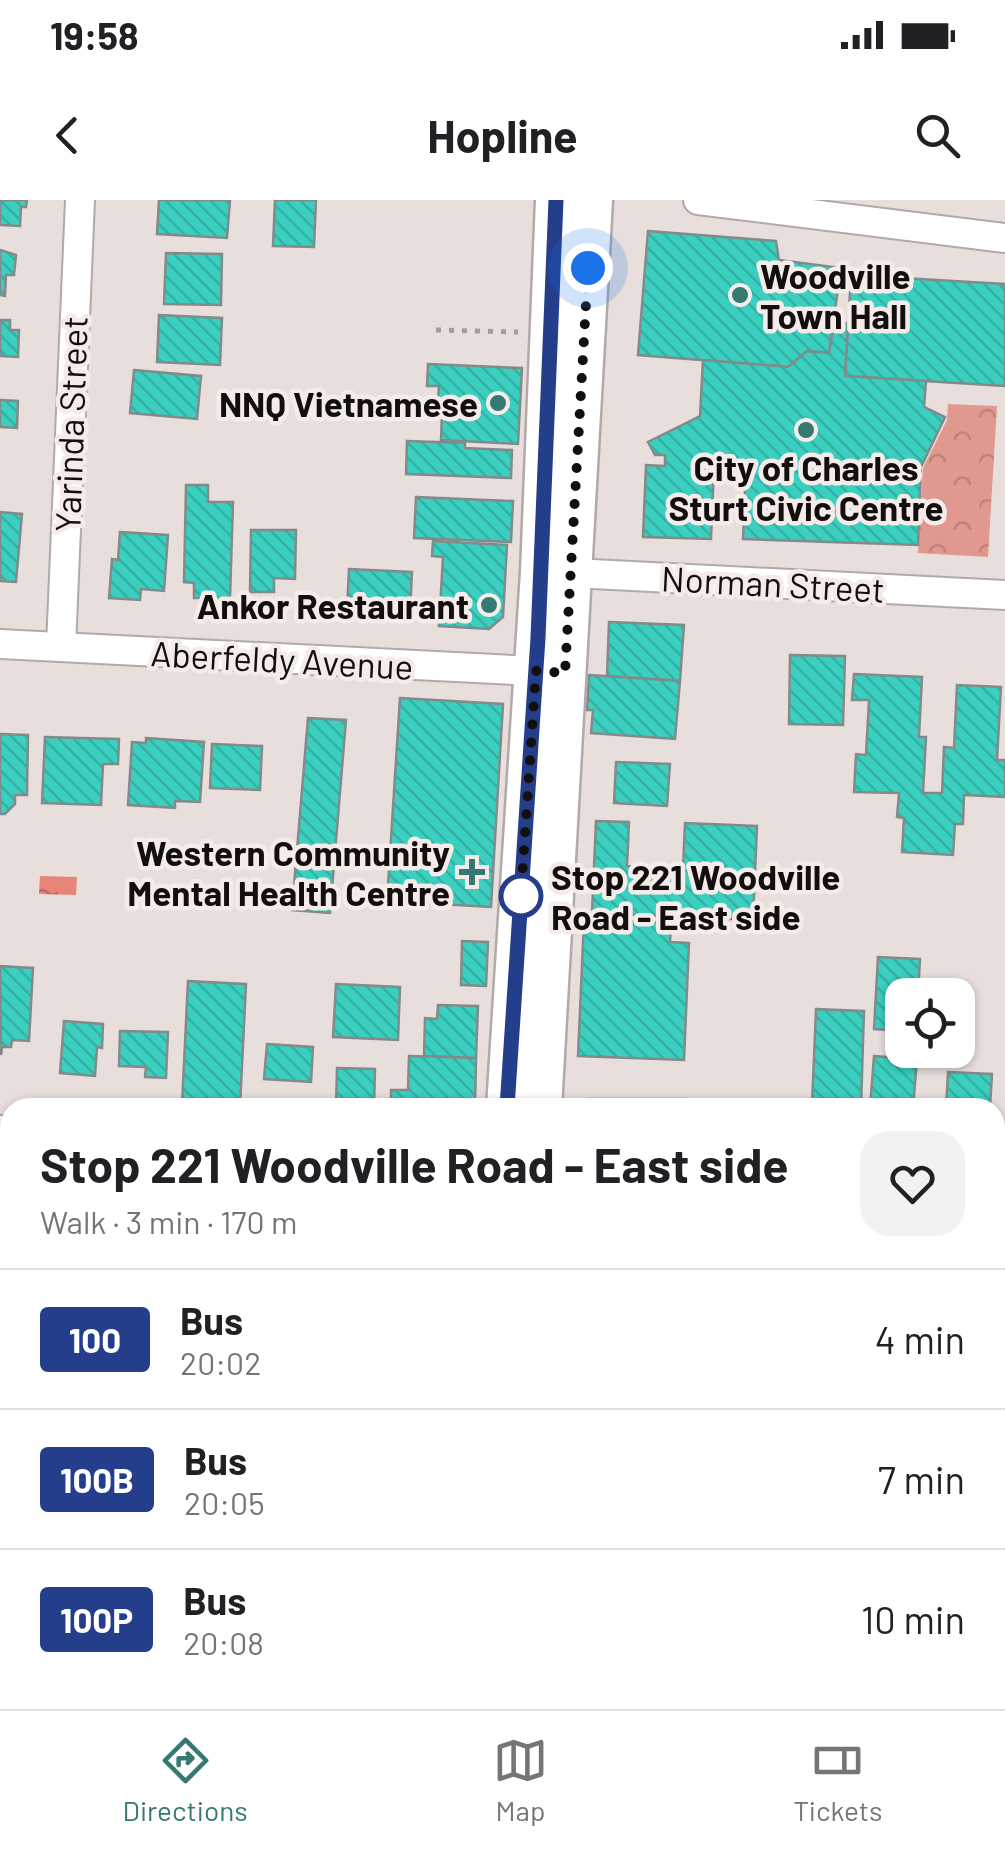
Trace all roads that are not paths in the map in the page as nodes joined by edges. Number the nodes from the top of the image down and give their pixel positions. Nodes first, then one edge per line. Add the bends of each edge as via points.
1 (80, 200) edge
2 (556, 200) edge
3 (592, 200) edge
4 (698, 200) edge
5 (1005, 238) edge
6 (556, 572) junction
7 (1005, 594) edge
8 (0, 644) edge
9 (61, 648) junction
10 (550, 672) junction
11 (508, 1098) edge
12 (541, 1098) edge

1 - 9 street, Yarinda Street
2 - 6 main road
3 - 6 main road
4 - 5 street
6 - 7 street, Norman Street
6 - 10 main road
8 - 9 street, Aberfeldy Avenue
9 - 10 street, Aberfeldy Avenue
10 - 11 main road
10 - 12 main road

